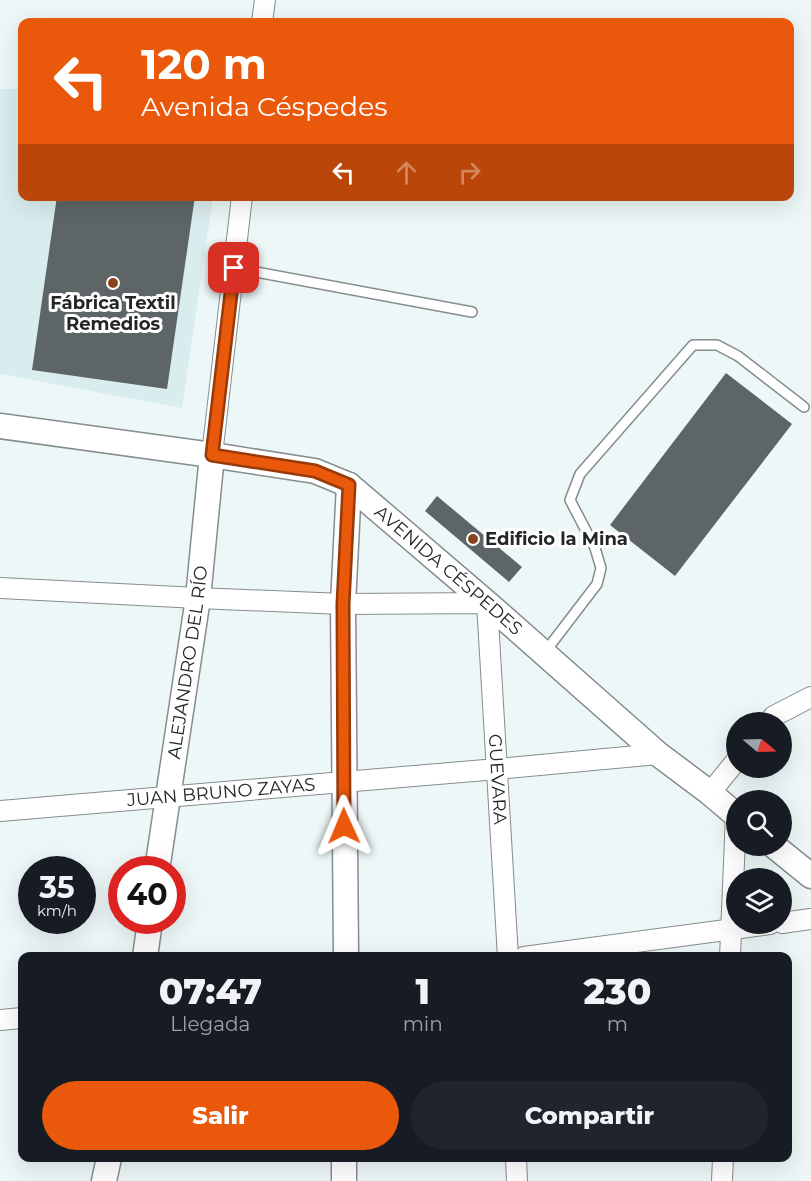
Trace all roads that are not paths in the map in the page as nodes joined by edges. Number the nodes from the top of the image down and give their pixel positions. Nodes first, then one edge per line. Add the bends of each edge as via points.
1 (265, 0) edge
2 (263, 18) edge
3 (241, 201) edge
4 (234, 268) junction
5 (472, 312) dead end
6 (804, 408) dead end
7 (0, 426) edge
8 (212, 455) junction
9 (349, 485) junction
10 (0, 588) edge
11 (198, 598) junction
12 (487, 603) junction
13 (343, 604) junction
14 (543, 654) junction
15 (811, 697) edge
16 (782, 712) edge
17 (657, 754) junction
18 (497, 769) junction
19 (726, 773) edge
20 (344, 782) junction
21 (710, 793) junction
22 (167, 796) junction
23 (726, 807) edge
24 (0, 811) edge
25 (159, 856) edge
26 (786, 856) edge
27 (811, 876) edge
28 (811, 919) edge
29 (792, 921) edge
30 (726, 930) edge
31 (148, 934) edge
32 (731, 934) edge
33 (146, 952) edge
34 (346, 952) edge
35 (508, 952) edge
36 (561, 952) edge
37 (730, 952) edge
38 (18, 1018) edge
39 (0, 1020) edge
40 (108, 1162) edge
41 (344, 1162) edge
42 (516, 1162) edge
43 (723, 1162) edge
44 (104, 1181) edge
45 (344, 1181) edge
46 (517, 1181) edge
47 (722, 1181) edge

1 - 2 street
3 - 4 street
4 - 5 lane
4 - 8 street
6 - 14 lane via 738,356 717,345 693,345 580,474 570,500 602,568 597,584
7 - 8 street, AVENIDA CÉSPEDES
8 - 9 street, AVENIDA CÉSPEDES via 315,471
8 - 11 street, ALEJANDRO DEL RÍO
9 - 12 street, AVENIDA CÉSPEDES
9 - 13 street
10 - 11 street
11 - 13 street
11 - 22 street, ALEJANDRO DEL RÍO
12 - 13 street
12 - 14 street, AVENIDA CÉSPEDES
12 - 18 street, GUEVARA
13 - 20 street
14 - 17 street, AVENIDA CÉSPEDES
15 - 16 street
17 - 18 street, JUAN BRUNO ZAYAS
17 - 21 street, AVENIDA CÉSPEDES
18 - 20 street, JUAN BRUNO ZAYAS
18 - 35 street, GUEVARA
19 - 21 street
20 - 22 street, JUAN BRUNO ZAYAS
20 - 34 street
21 - 23 street, AVENIDA CÉSPEDES
22 - 24 street, JUAN BRUNO ZAYAS
22 - 25 street, ALEJANDRO DEL RÍO
26 - 27 street
28 - 29 street
30 - 36 street
31 - 33 street
32 - 37 street
38 - 39 street
40 - 44 street
41 - 45 street
42 - 46 street
43 - 47 street

